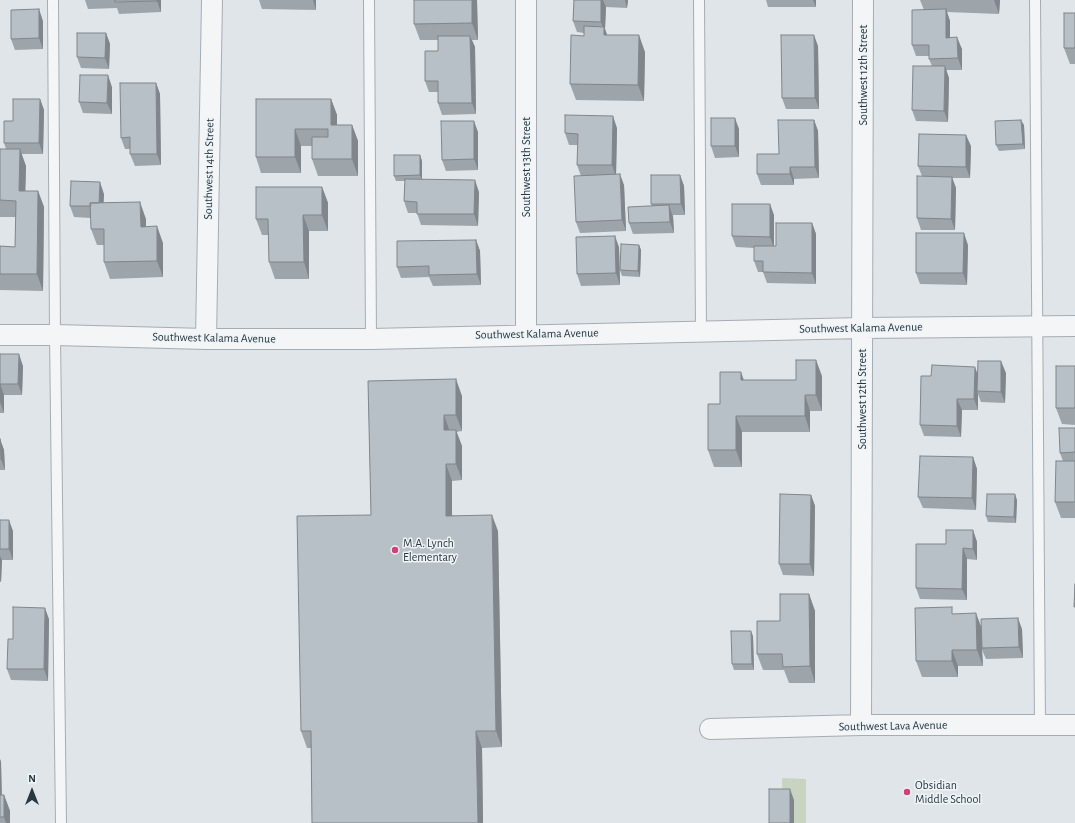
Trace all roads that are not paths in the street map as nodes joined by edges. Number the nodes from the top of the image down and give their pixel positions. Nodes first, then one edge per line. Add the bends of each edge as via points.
1 (53, 0) edge
2 (212, 0) edge
3 (369, 0) edge
4 (526, 0) edge
5 (699, 0) edge
6 (863, 0) edge
7 (1035, 0) edge
8 (1038, 326) junction
9 (1075, 326) edge
10 (862, 328) junction
11 (701, 331) junction
12 (55, 334) junction
13 (526, 334) junction
14 (0, 336) edge
15 (206, 339) junction
16 (371, 339) junction
17 (1075, 724) edge
18 (1040, 725) junction
19 (861, 726) junction
20 (710, 729) dead end
21 (61, 823) edge

1 - 12 lane
2 - 15 street, Southwest 14th Street
3 - 16 lane
4 - 13 street, Southwest 13th Street
5 - 11 lane
6 - 10 street, Southwest 12th Street
7 - 8 lane
8 - 9 street, Southwest Kalama Avenue
8 - 10 street, Southwest Kalama Avenue
8 - 18 lane
10 - 11 street, Southwest Kalama Avenue
10 - 19 street, Southwest 12th Street
11 - 13 street, Southwest Kalama Avenue
12 - 14 street, Southwest Kalama Avenue
12 - 15 street, Southwest Kalama Avenue
12 - 21 lane
13 - 16 street, Southwest Kalama Avenue
15 - 16 street, Southwest Kalama Avenue
17 - 18 street, Southwest Lava Avenue
18 - 19 street, Southwest Lava Avenue
19 - 20 street, Southwest Lava Avenue

